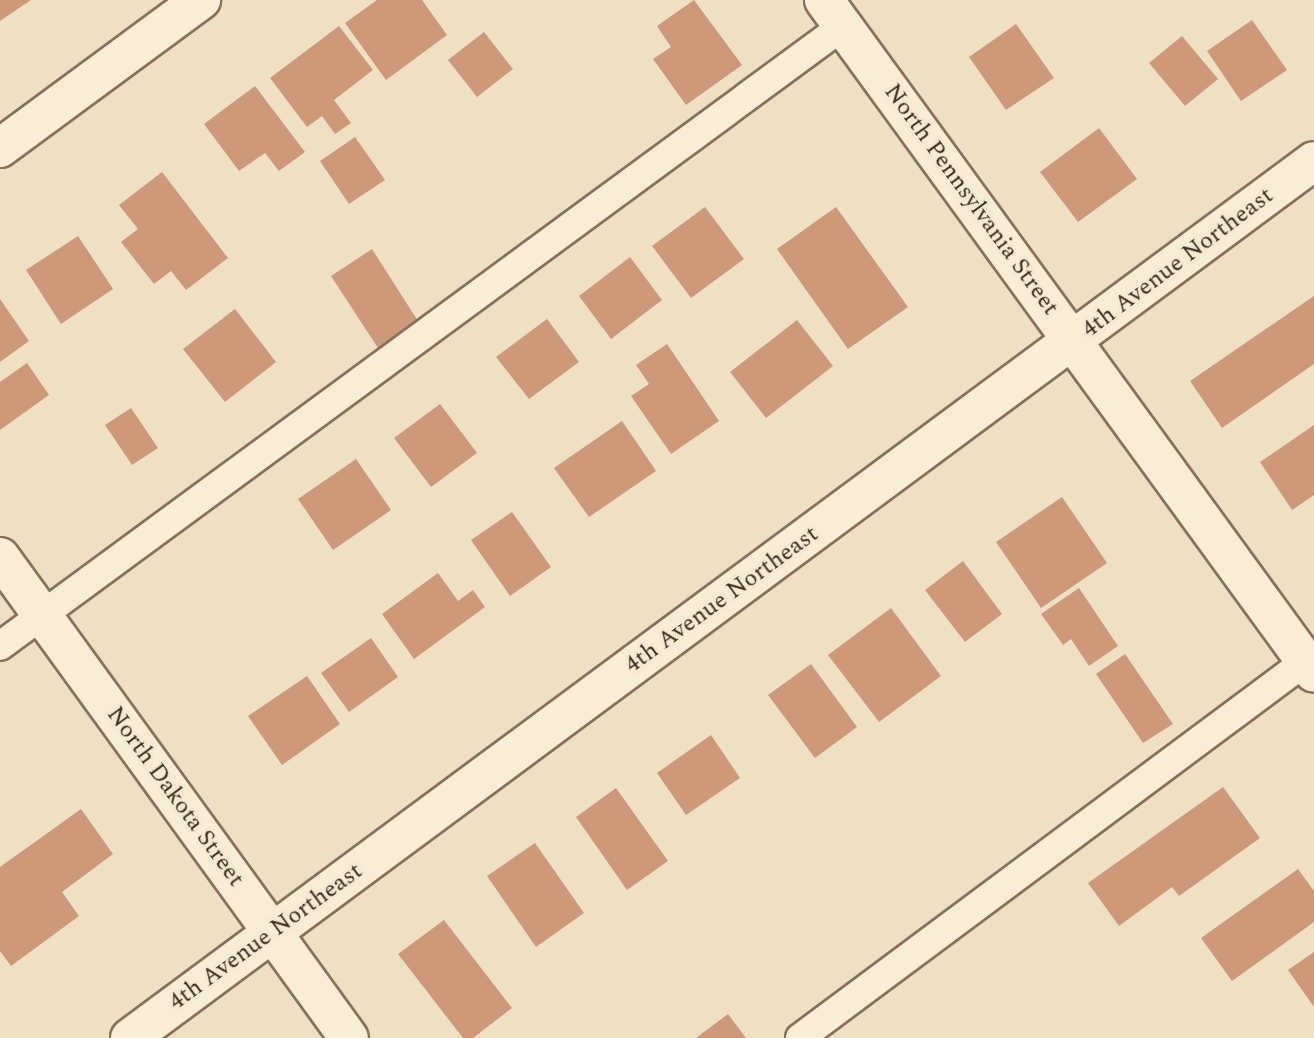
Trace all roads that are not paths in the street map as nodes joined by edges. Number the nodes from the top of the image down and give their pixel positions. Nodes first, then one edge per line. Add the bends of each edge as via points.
1 (201, 0) edge
2 (833, 13) edge
3 (0, 148) edge
4 (1314, 161) edge
5 (1074, 340) junction
6 (0, 557) edge
7 (42, 615) junction
8 (0, 646) edge
9 (1310, 667) edge
10 (273, 933) junction
11 (130, 1038) edge
12 (349, 1038) edge
13 (800, 1038) edge

1 - 3 street
2 - 5 street, North Pennsylvania Street
2 - 7 lane
4 - 5 street, 4th Avenue Northeast
5 - 9 street, North Pennsylvania Street
5 - 10 street, 4th Avenue Northeast
6 - 7 street, North Dakota Street
7 - 8 lane
7 - 10 street, North Dakota Street
9 - 13 lane
10 - 11 street, 4th Avenue Northeast
10 - 12 street, North Dakota Street

